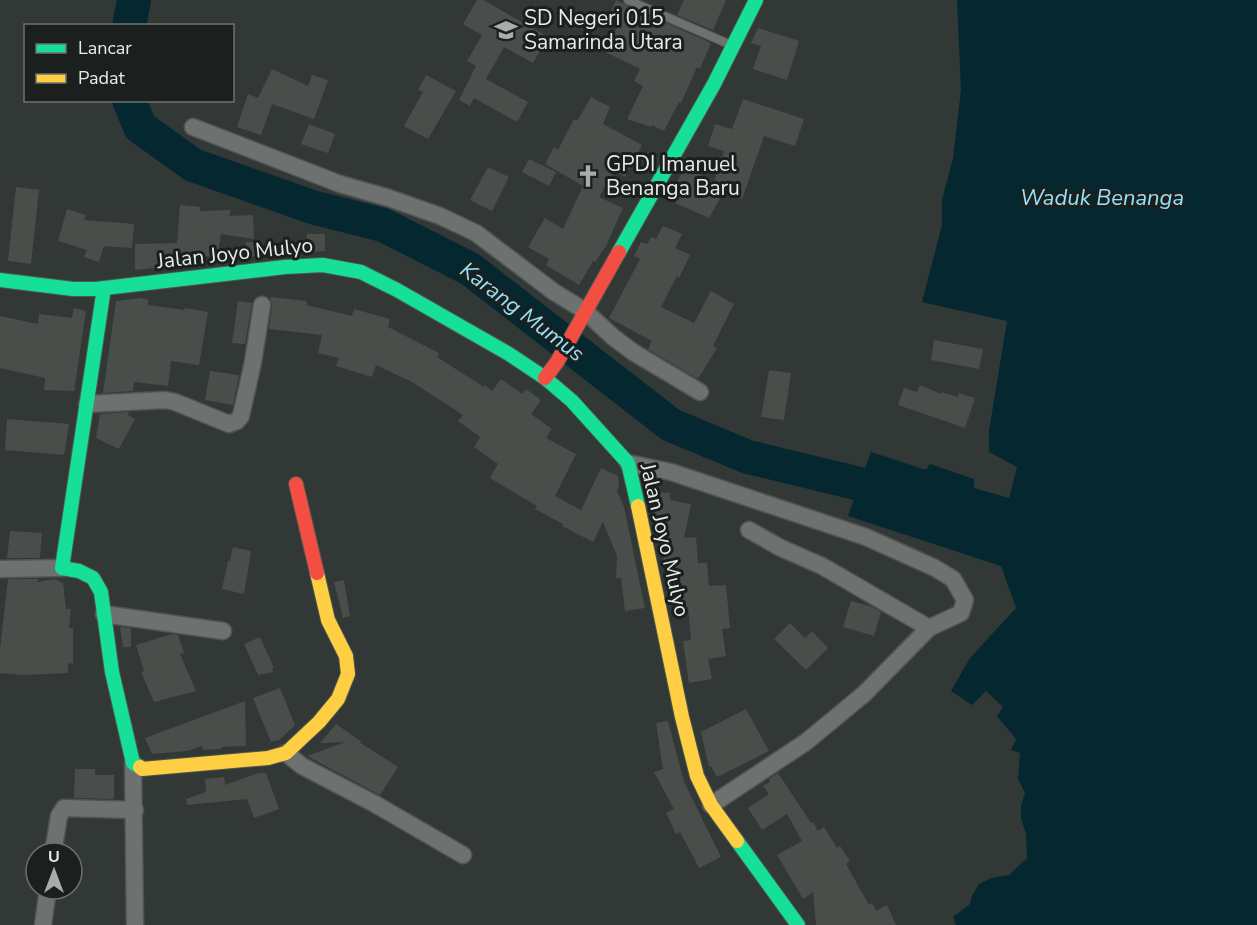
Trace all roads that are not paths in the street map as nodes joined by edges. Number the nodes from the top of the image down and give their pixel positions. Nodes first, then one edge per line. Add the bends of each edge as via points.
1 (628, 0) edge
2 (756, 0) edge
3 (734, 47) junction
4 (193, 127) dead end
5 (0, 280) edge
6 (104, 288) junction
7 (262, 305) dead end
8 (584, 312) junction
9 (545, 378) junction
10 (700, 392) dead end
11 (87, 404) junction
12 (628, 463) junction
13 (296, 484) dead end
14 (749, 530) dead end
15 (62, 568) junction
16 (0, 569) edge
17 (104, 614) junction
18 (929, 628) junction
19 (223, 631) dead end
20 (286, 753) junction
21 (133, 763) junction
22 (711, 805) junction
23 (135, 810) junction
24 (55, 841) edge
25 (463, 855) dead end
26 (46, 901) edge
27 (43, 925) edge
28 (135, 925) edge
29 (798, 925) edge

1 - 3 lane
2 - 3 street
3 - 8 street
4 - 8 street via 340,184 440,216 476,233
5 - 6 street, Jalan Joyo Mulyo via 73,289
6 - 9 street, Jalan Joyo Mulyo via 285,267 342,267 397,290
6 - 11 street
7 - 11 street via 253,362 237,421 229,424 165,400
8 - 9 street
8 - 10 street via 633,352
9 - 12 street, Jalan Joyo Mulyo via 572,401
11 - 15 street
12 - 18 street via 671,472 866,537 935,568 953,579 965,600 961,613
12 - 22 street, Jalan Joyo Mulyo via 682,717 697,776
13 - 20 street via 328,620 346,656 348,674 338,699
14 - 18 street
15 - 16 street
15 - 17 street via 93,578 101,592
17 - 19 street
17 - 21 street via 112,672
18 - 22 street via 864,693 806,742
20 - 21 street via 142,769
20 - 25 street via 302,766
21 - 23 street
22 - 29 street, Jalan Joyo Mulyo
23 - 24 street via 64,808 58,816
23 - 28 street
26 - 27 street

